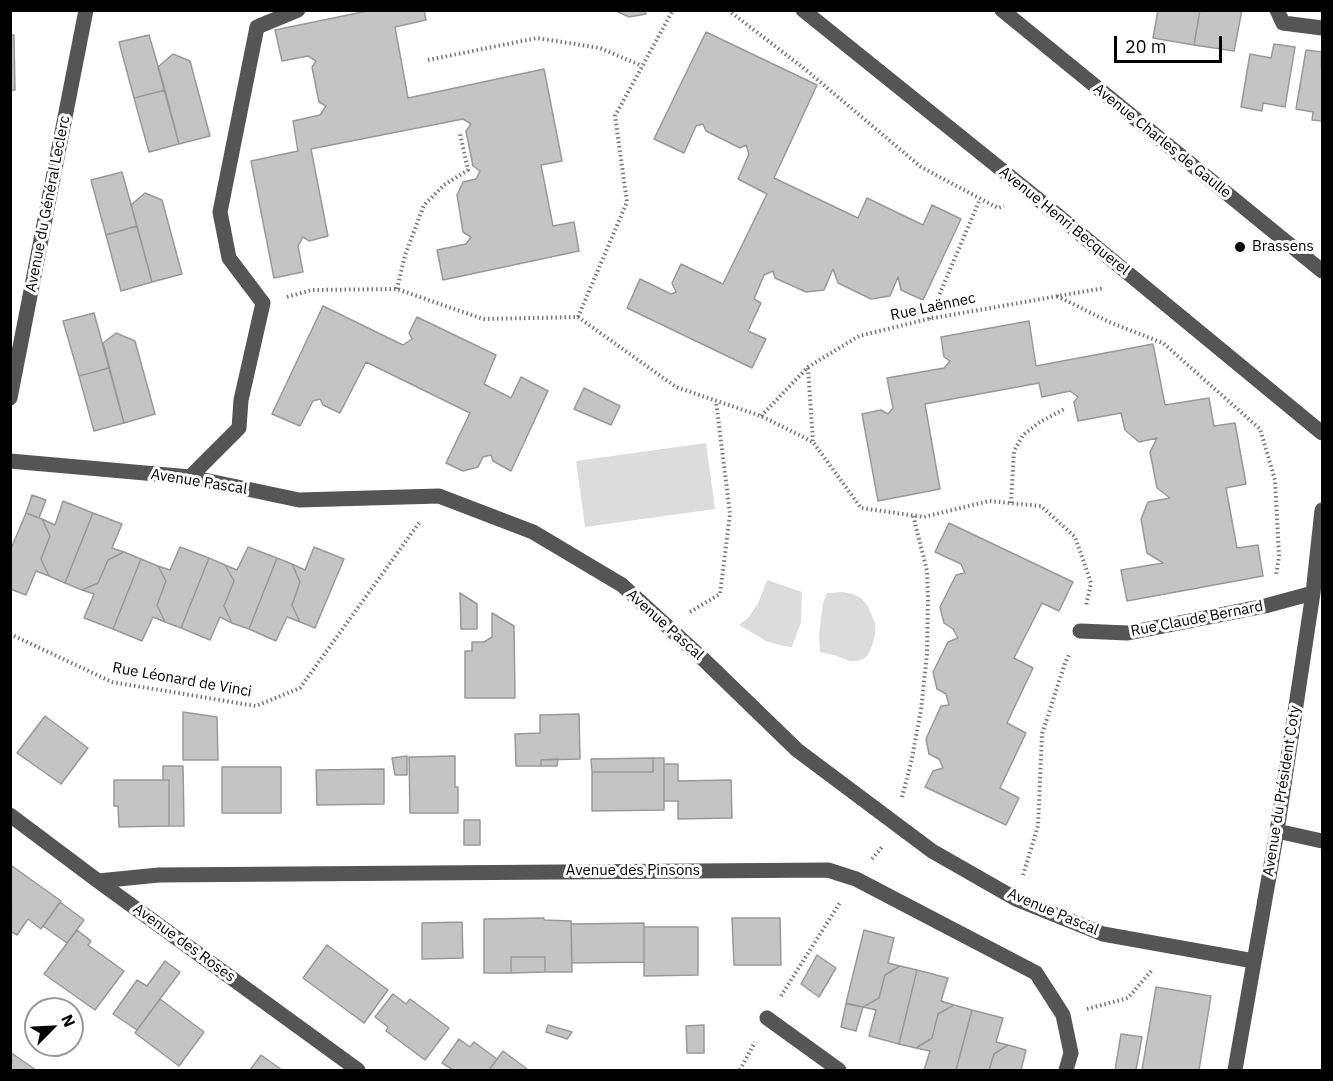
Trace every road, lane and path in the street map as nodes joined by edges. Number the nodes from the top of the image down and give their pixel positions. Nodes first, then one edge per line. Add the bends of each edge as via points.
1 (86, 10) edge
2 (298, 10) edge
3 (673, 10) edge
4 (728, 10) edge
5 (803, 10) edge
6 (1002, 10) edge
7 (1277, 10) edge
8 (1323, 28) edge
9 (428, 60) dead end
10 (642, 66) junction
11 (460, 134) dead end
12 (1033, 195) junction
13 (981, 199) junction
14 (1323, 271) edge
15 (1138, 282) junction
16 (397, 289) junction
17 (1057, 296) junction
18 (263, 303) junction
19 (578, 316) junction
20 (928, 319) junction
21 (808, 367) junction
22 (10, 398) edge
23 (716, 401) junction
24 (1066, 408) dead end
25 (760, 416) junction
26 (1323, 433) edge
27 (813, 442) junction
28 (10, 460) edge
29 (190, 477) junction
30 (439, 496) junction
31 (1011, 503) junction
32 (1323, 510) edge
33 (913, 515) junction
34 (1313, 593) junction
35 (1265, 606) junction
36 (667, 626) junction
37 (1080, 631) junction
38 (10, 634) edge
39 (10, 815) edge
40 (899, 826) junction
41 (1276, 831) junction
42 (1323, 841) edge
43 (856, 879) junction
44 (98, 881) junction
45 (1016, 899) junction
46 (1173, 946) junction
47 (1254, 961) junction
48 (1063, 1015) junction
49 (767, 1018) junction
50 (358, 1071) edge
51 (740, 1071) edge
52 (839, 1071) edge
53 (1066, 1071) edge
54 (1235, 1071) edge

1 - 22 street, Avenue du Général Leclerc
2 - 18 street via 257,27 220,212 229,258
3 - 10 path
4 - 13 path via 921,167
5 - 12 street, Avenue Henri Becquerel
6 - 14 street, Avenue Charles de Gaulle
7 - 8 street via 1283,22
9 - 10 path via 537,38 600,48
10 - 19 path via 615,116 627,202
11 - 16 path via 468,170 444,185 424,205
12 - 13 path via 998,208
12 - 15 street, Avenue Henri Becquerel
13 - 20 path
15 - 17 path, Rue Laënnec
15 - 26 street, Avenue Henri Becquerel
16 - 18 path via 312,290
16 - 19 path via 483,319
17 - 20 path, Rue Laënnec
17 - 35 path via 1163,343 1260,429 1275,480 1279,556 1275,583
18 - 29 street via 241,400 239,428
19 - 23 path via 676,387
20 - 21 path, Rue Laënnec via 859,336
21 - 25 path, Rue Laënnec
21 - 27 path
23 - 25 path
23 - 36 path via 730,514 720,594
24 - 31 path via 1023,435 1014,452
25 - 27 path
27 - 33 path via 861,508
28 - 29 street, Avenue Pascal
29 - 30 street, Avenue Pascal via 299,500
30 - 36 street, Avenue Pascal via 533,532 622,585
30 - 38 path, Rue Léonard de Vinci via 300,688 256,706 112,682
31 - 33 path via 989,501 924,517
31 - 37 path via 1041,506 1075,537 1091,583
32 - 34 street, Avenue du Président Coty
33 - 40 path via 927,571 927,654 921,710 902,794
34 - 35 street, Rue Claude Bernard
34 - 41 street, Avenue du Président Coty
35 - 37 street, Rue Claude Bernard via 1128,633
36 - 40 street, Avenue Pascal via 797,750
37 - 45 path via 1042,734 1038,826
39 - 44 street, Avenue des Roses
40 - 43 path
40 - 45 street, Avenue Pascal via 932,851
41 - 42 street
41 - 47 street, Avenue du Président Coty
43 - 44 street, Avenue des Pinsons via 828,870 159,875
43 - 48 street, Avenue des Pinsons via 1036,973
43 - 49 path
44 - 50 street, Avenue des Roses
45 - 46 street, Avenue Pascal via 1103,934
46 - 47 street, Avenue Pascal
46 - 48 path via 1128,998
47 - 54 street, Avenue du Président Coty
48 - 53 street, Avenue des Pinsons via 1071,1053
49 - 51 path
49 - 52 street

